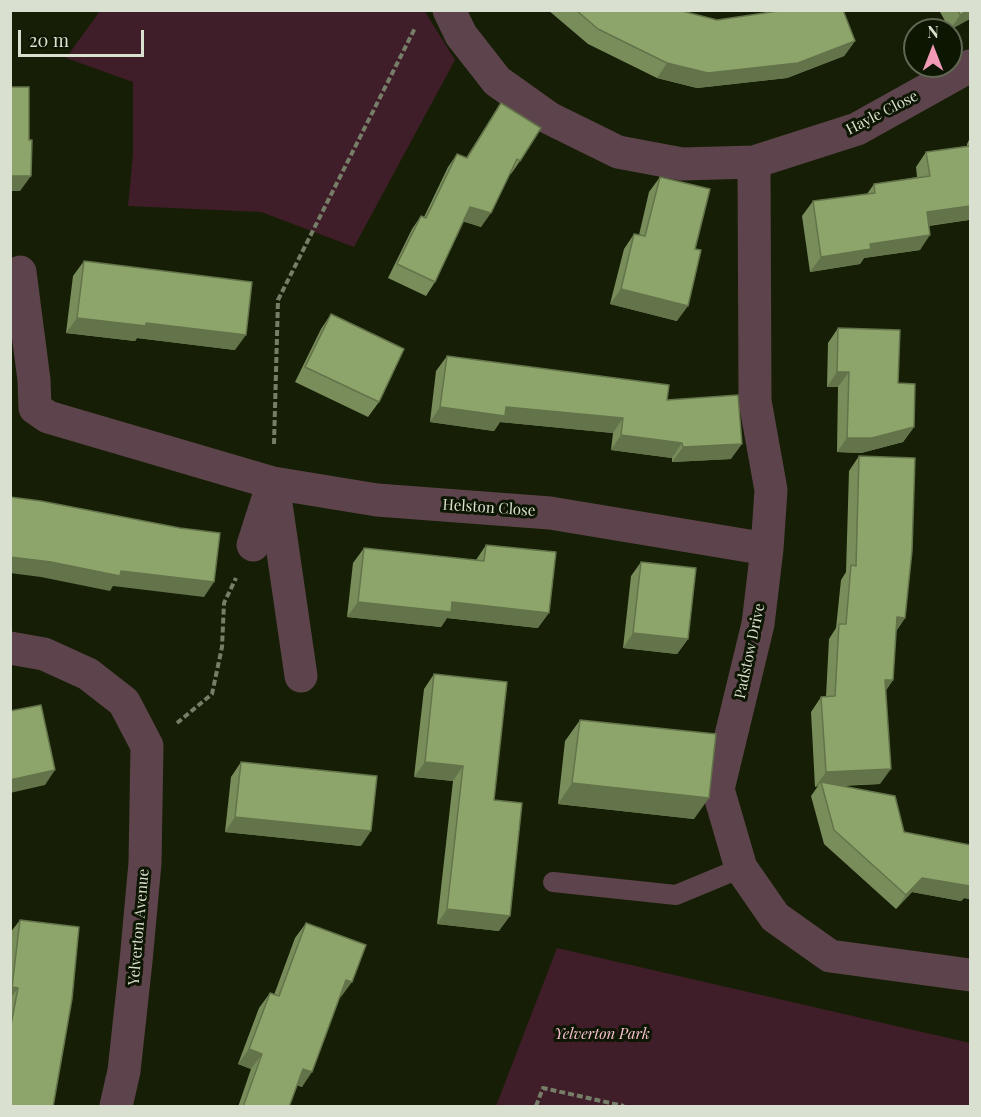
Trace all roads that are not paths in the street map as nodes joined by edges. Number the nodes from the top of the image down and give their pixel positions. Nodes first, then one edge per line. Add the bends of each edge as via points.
1 (449, 10) edge
2 (970, 66) edge
3 (754, 162) junction
4 (20, 272) dead end
5 (273, 483) junction
6 (253, 545) road end
7 (767, 549) junction
8 (10, 648) edge
9 (301, 676) dead end
10 (741, 868) junction
11 (554, 882) dead end
12 (970, 975) edge
13 (116, 1107) edge

1 - 3 street, Hayle Close via 461,35 497,81 549,118 618,152 682,164
2 - 3 street, Hayle Close via 857,129
3 - 7 street, Padstow Drive via 755,401 771,490
4 - 5 street, Helston Close via 35,408 48,417
5 - 6 street
5 - 7 street, Helston Close via 377,500 550,513
5 - 9 street
7 - 10 street, Padstow Drive via 759,624 718,789
8 - 13 street, Yelverton Avenue via 44,654 88,674 124,702 147,746 144,873 125,1060
10 - 11 lane via 676,895
10 - 12 street, Padstow Drive via 775,917 830,956

